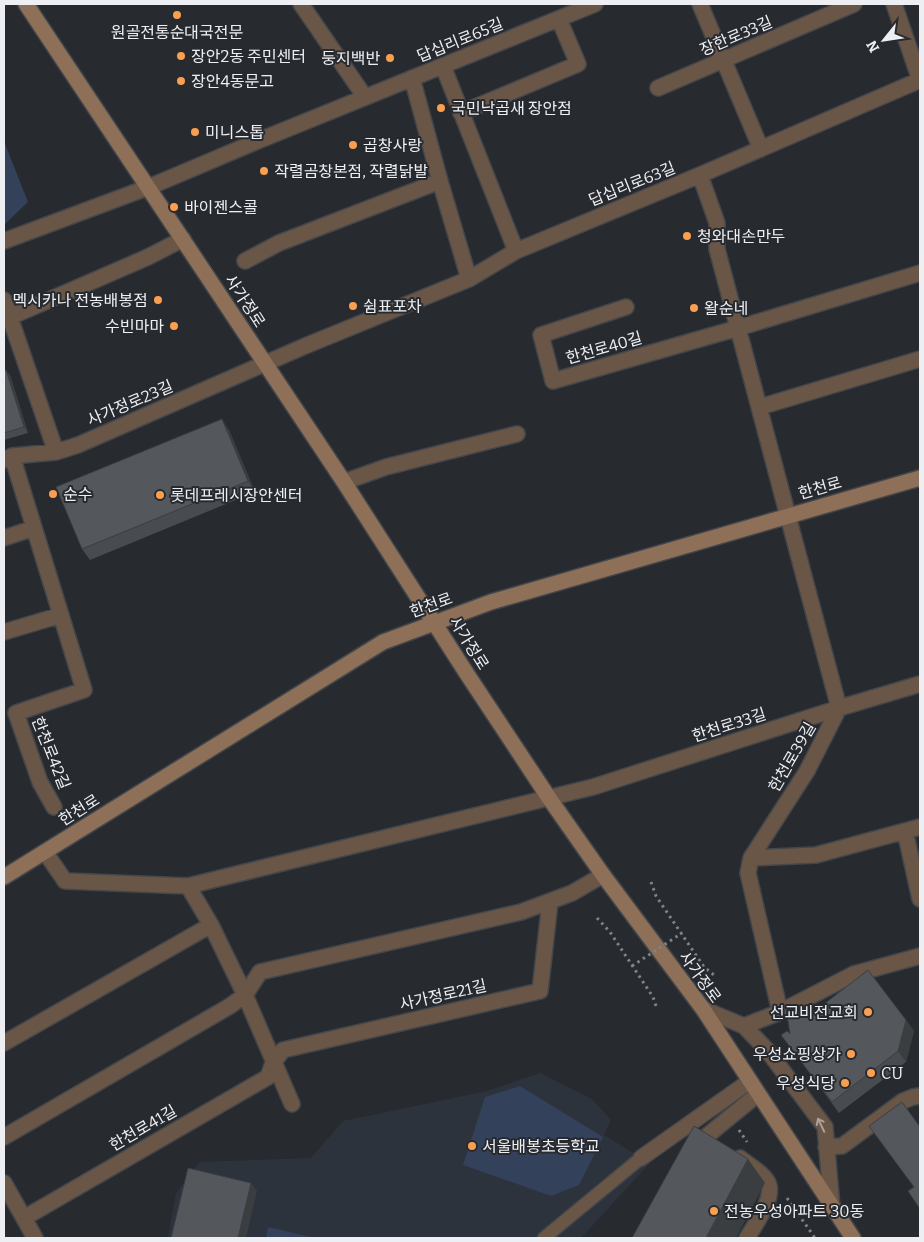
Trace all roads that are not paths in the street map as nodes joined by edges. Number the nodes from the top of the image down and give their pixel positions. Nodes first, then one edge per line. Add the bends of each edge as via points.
1 (26, 4) edge
2 (301, 4) edge
3 (596, 4) edge
4 (700, 4) edge
5 (854, 4) edge
6 (894, 4) edge
7 (559, 18) junction
8 (723, 60) junction
9 (443, 66) junction
10 (412, 78) junction
11 (920, 80) edge
12 (658, 88) dead end
13 (365, 97) junction
14 (461, 113) junction
15 (760, 149) junction
16 (700, 175) junction
17 (440, 182) junction
18 (149, 187) junction
19 (183, 239) junction
20 (4, 241) edge
21 (516, 251) junction
22 (245, 261) dead end
23 (920, 273) edge
24 (469, 279) junction
25 (4, 300) edge
26 (626, 307) dead end
27 (10, 317) junction
28 (738, 328) junction
29 (920, 359) edge
30 (265, 364) junction
31 (760, 407) junction
32 (517, 434) dead end
33 (56, 452) junction
34 (8, 458) edge
35 (920, 478) edge
36 (344, 482) junction
37 (788, 515) junction
38 (34, 528) junction
39 (4, 538) edge
40 (61, 615) junction
41 (435, 622) junction
42 (4, 632) edge
43 (920, 684) edge
44 (839, 708) junction
45 (549, 798) junction
46 (54, 806) dead end
47 (920, 827) edge
48 (905, 831) junction
49 (45, 852) junction
50 (751, 858) junction
51 (603, 875) junction
52 (4, 877) edge
53 (188, 886) junction
54 (920, 899) edge
55 (550, 902) junction
56 (211, 924) junction
57 (920, 956) edge
58 (245, 995) junction
59 (702, 1009) junction
60 (780, 1012) junction
61 (744, 1026) junction
62 (4, 1043) edge
63 (274, 1063) junction
64 (754, 1087) junction
65 (920, 1096) edge
66 (292, 1104) dead end
67 (708, 1135) junction
68 (4, 1137) edge
69 (826, 1147) junction
70 (641, 1158) joint
71 (694, 1160) edge
72 (4, 1183) edge
73 (832, 1207) junction
74 (24, 1218) junction
75 (35, 1238) edge
76 (544, 1238) edge
77 (748, 1238) edge
78 (853, 1238) edge

1 - 18 main road, 사가정로
2 - 13 street
3 - 7 street, 답십리로65길
4 - 8 street
5 - 8 street, 장한로33길
6 - 11 street
7 - 9 street, 답십리로65길
7 - 14 street via 578,64
8 - 12 street, 장한로33길
8 - 15 street
9 - 10 street, 답십리로65길
9 - 14 street
10 - 13 street, 답십리로65길
10 - 17 street
11 - 15 street, 답십리로63길
13 - 18 street, 답십리로65길
14 - 21 street
15 - 16 street, 답십리로63길
16 - 21 street, 답십리로63길
16 - 28 street via 717,223 717,249
17 - 22 street, 사가정로 via 278,243
17 - 24 street
18 - 19 main road, 사가정로
18 - 20 street, 답십리로65길
19 - 27 street
19 - 30 main road, 사가정로
21 - 24 street, 답십리로63길
23 - 28 street
24 - 30 street, 답십리로63길
25 - 27 street
26 - 28 street, 한천로40길 via 541,335 553,380
27 - 33 street
28 - 31 street
29 - 31 street
30 - 33 street, 사가정로23길
30 - 36 main road, 사가정로
31 - 37 street
32 - 36 street via 386,467
33 - 34 street, 사가정로23길
34 - 38 street, 한천로42길
35 - 37 main road, 한천로
36 - 41 main road, 사가정로
37 - 41 main road, 한천로 via 491,602
37 - 44 street
38 - 39 street
38 - 40 street, 한천로42길
40 - 42 street
40 - 46 street, 한천로42길 via 84,690 16,713 40,782
41 - 45 main road, 사가정로
41 - 49 main road, 한천로 via 383,642
43 - 44 street, 한천로33길
44 - 45 street, 한천로33길 via 593,787
44 - 50 street, 한천로39길 via 806,771
45 - 51 main road, 사가정로
45 - 53 street
47 - 48 street
48 - 50 street via 816,855
48 - 54 street
49 - 52 main road, 한천로
49 - 53 street via 64,880
50 - 60 street via 748,873
51 - 55 street
51 - 59 main road, 사가정로
53 - 56 street
55 - 58 street via 521,912 260,972
55 - 63 street, 사가정로21길 via 540,991 283,1050
56 - 58 street
56 - 62 street
57 - 60 street via 863,970
58 - 63 street
58 - 68 street
59 - 61 street
59 - 64 main road, 사가정로
60 - 61 street
69 -> 61 street via 825,1127 768,1050
63 - 66 street
63 - 74 street, 한천로41길 via 268,1077
64 - 67 street
64 - 70 street
64 - 73 main road, 사가정로
65 - 69 street via 903,1101 842,1146
67 - 71 street
67 - 77 street via 768,1181 770,1198
69 - 73 street
70 - 76 lane
72 - 74 street
73 - 78 main road, 사가정로
74 - 75 street

